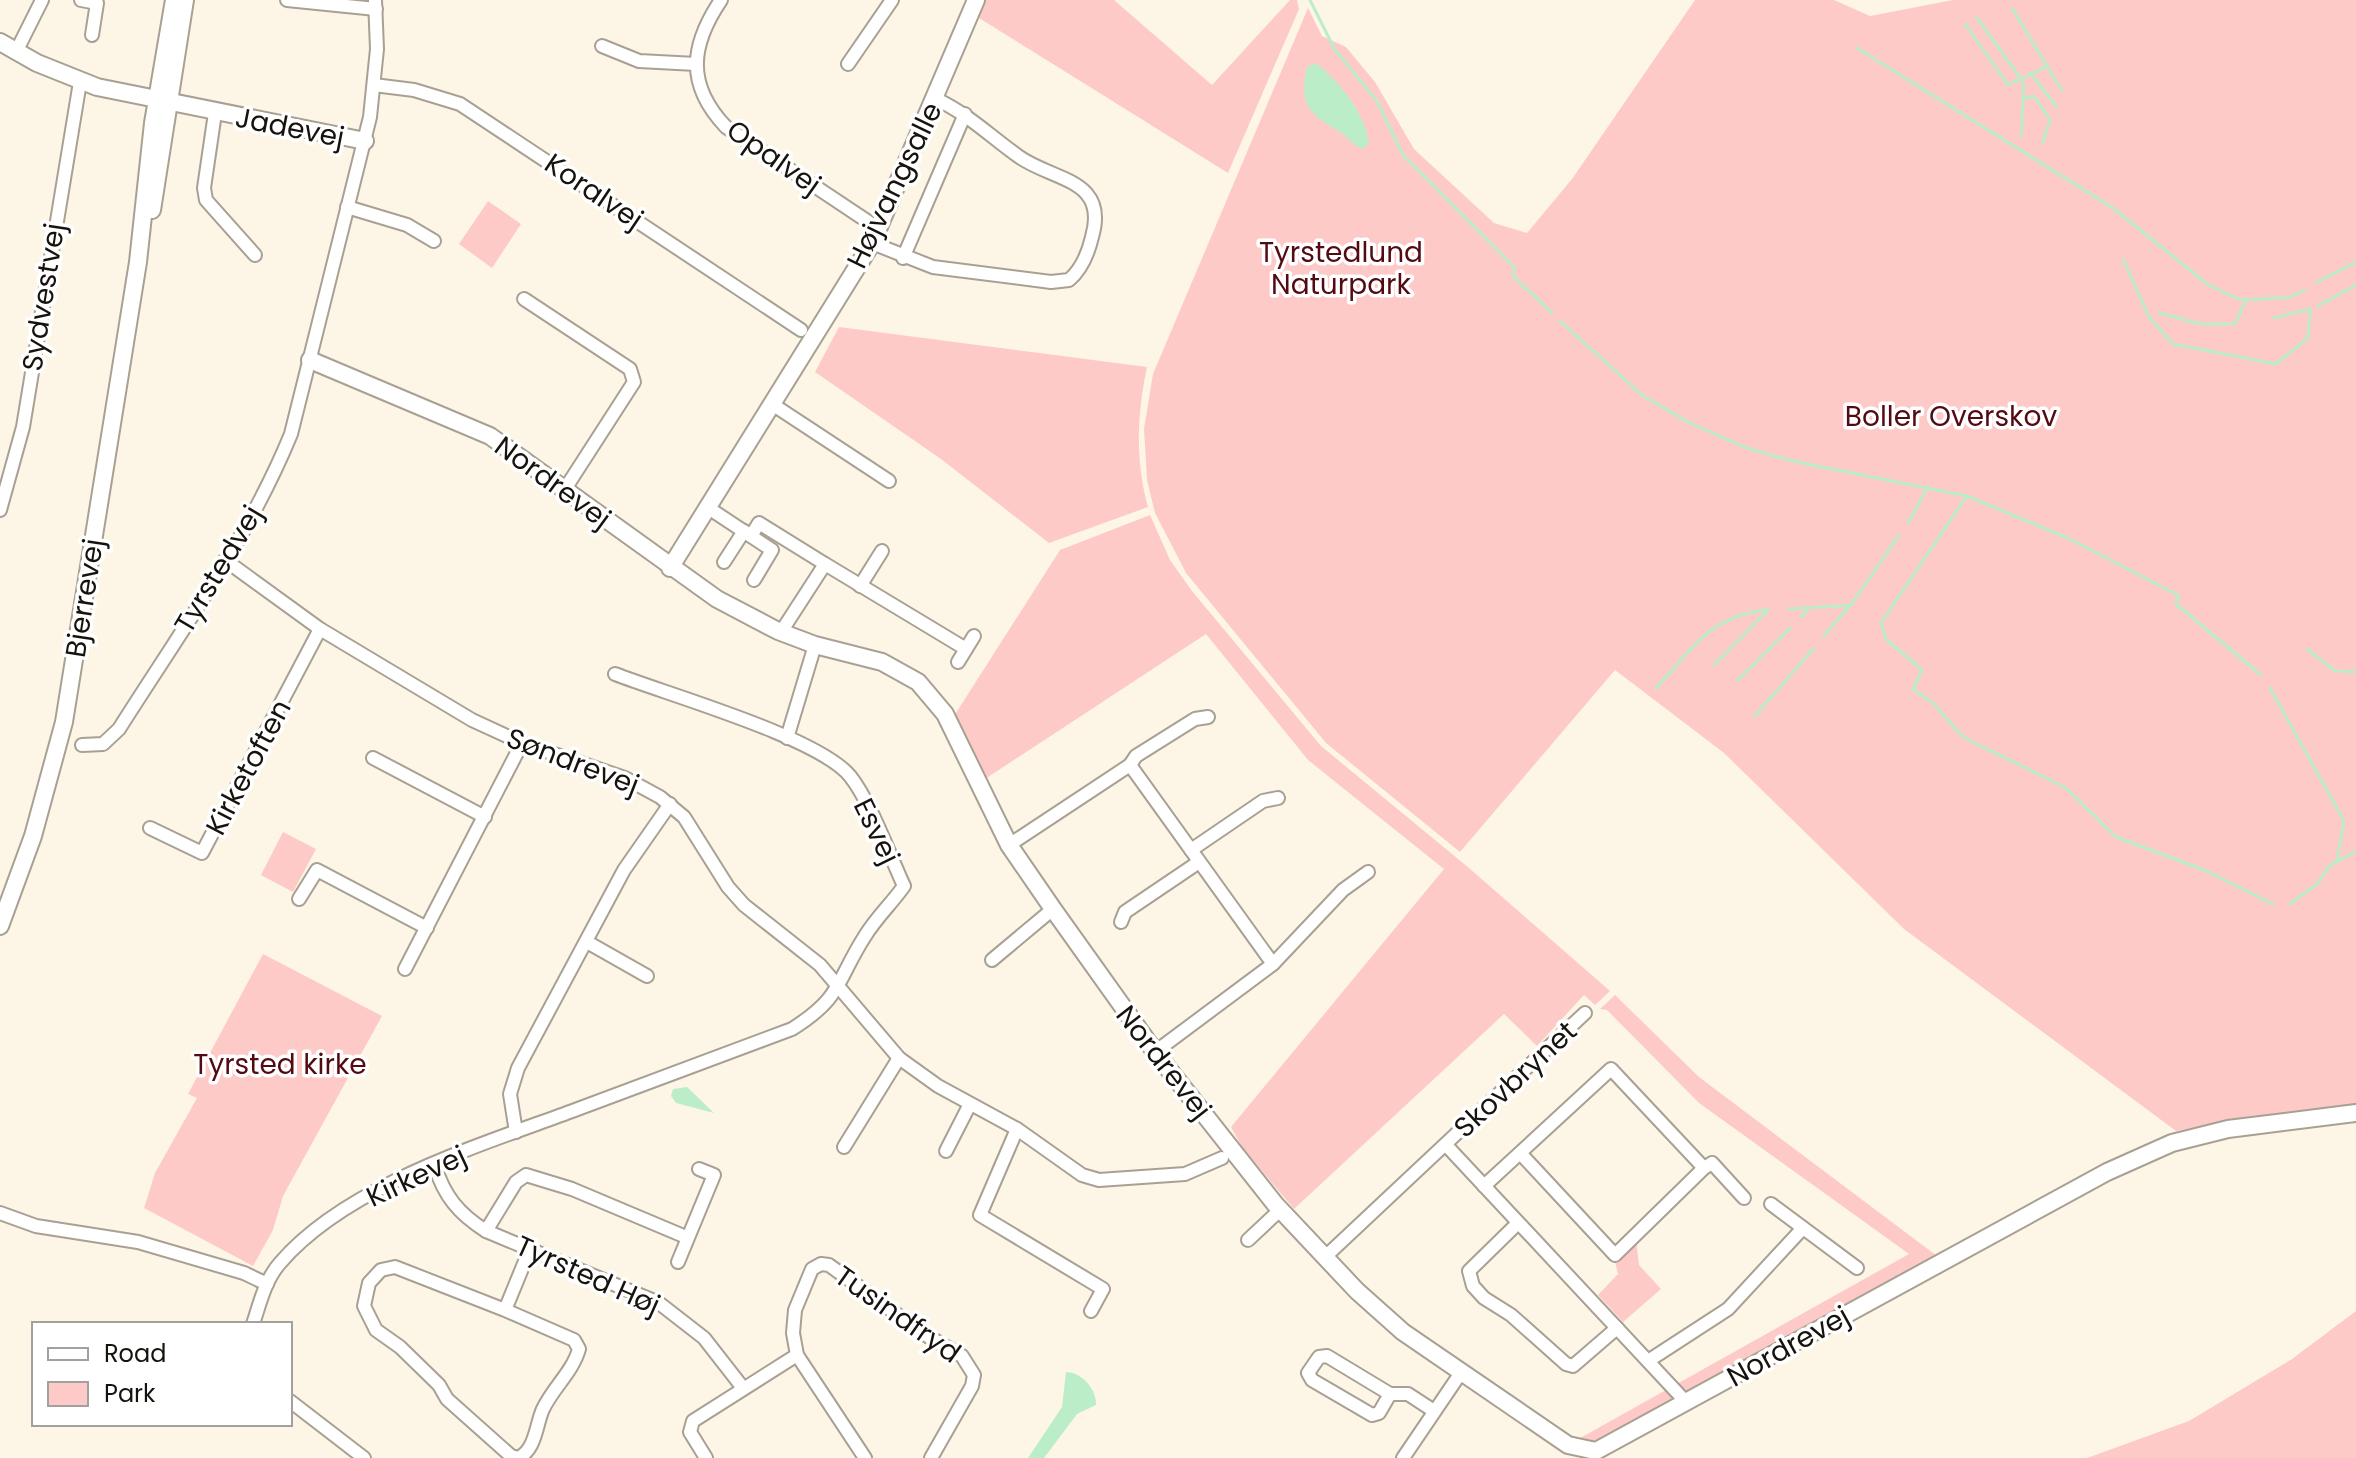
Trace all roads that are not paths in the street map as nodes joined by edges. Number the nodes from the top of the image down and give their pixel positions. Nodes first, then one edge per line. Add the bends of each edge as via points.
1 (42, 0) edge
2 (81, 0) edge
3 (174, 0) edge
4 (185, 0) edge
5 (287, 0) edge
6 (721, 0) edge
7 (892, 0) edge
8 (976, 0) edge
9 (376, 5) edge
10 (92, 35) dead end
11 (0, 42) edge
12 (602, 46) dead end
13 (16, 52) junction
14 (696, 64) junction
15 (848, 64) dead end
16 (80, 82) junction
17 (374, 85) junction
18 (164, 99) junction
19 (936, 99) junction
20 (215, 113) junction
21 (965, 114) junction
22 (365, 141) junction
23 (347, 207) junction
24 (876, 236) junction
25 (434, 241) dead end
26 (255, 255) dead end
27 (903, 258) junction
28 (524, 299) dead end
29 (801, 330) dead end
30 (310, 360) junction
31 (772, 404) junction
32 (889, 481) dead end
33 (565, 489) junction
34 (707, 507) junction
35 (0, 510) edge
36 (747, 533) junction
37 (882, 551) dead end
38 (225, 560) junction
39 (724, 562) dead end
40 (825, 564) junction
41 (670, 568) junction
42 (754, 580) dead end
43 (860, 586) junction
44 (320, 629) junction
45 (781, 632) junction
46 (974, 636) dead end
47 (815, 645) junction
48 (966, 649) junction
49 (958, 662) dead end
50 (615, 674) dead end
51 (1208, 717) dead end
52 (787, 738) junction
53 (522, 743) junction
54 (82, 745) dead end
55 (373, 758) dead end
56 (1130, 765) junction
57 (1278, 798) dead end
58 (670, 804) junction
59 (485, 817) junction
60 (150, 828) dead end
61 (1009, 845) junction
62 (1191, 850) junction
63 (1199, 862) junction
64 (1368, 872) dead end
65 (299, 899) dead end
66 (1053, 909) junction
67 (1121, 922) dead end
68 (0, 926) edge
69 (427, 928) junction
70 (587, 942) junction
71 (992, 960) dead end
72 (1273, 964) junction
73 (405, 969) dead end
74 (647, 976) dead end
75 (838, 989) junction
76 (1585, 1013) dead end
77 (1155, 1052) junction
78 (899, 1058) junction
79 (970, 1104) junction
80 (2356, 1113) edge
81 (1017, 1129) junction
82 (516, 1132) junction
83 (1446, 1145) junction
84 (844, 1147) dead end
85 (946, 1151) dead end
86 (1521, 1154) junction
87 (1222, 1158) dead end
88 (435, 1166) junction
89 (1704, 1168) junction
90 (699, 1169) dead end
91 (1484, 1186) junction
92 (1744, 1198) dead end
93 (1771, 1204) dead end
94 (1280, 1210) junction
95 (0, 1213) edge
96 (1518, 1223) junction
97 (1803, 1228) junction
98 (486, 1231) junction
99 (686, 1237) junction
100 (1248, 1240) dead end
101 (530, 1249) junction
102 (1324, 1258) junction
103 (678, 1262) dead end
104 (1857, 1268) dead end
105 (267, 1284) junction
106 (505, 1310) junction
107 (1091, 1311) dead end
108 (254, 1322) edge
109 (1617, 1328) junction
110 (797, 1355) junction
111 (1648, 1361) junction
112 (1460, 1374) junction
113 (743, 1388) junction
114 (1390, 1394) junction
115 (1686, 1402) junction
116 (292, 1403) edge
117 (1434, 1411) junction
118 (364, 1458) edge
119 (706, 1458) edge
120 (865, 1458) edge
121 (931, 1458) edge
122 (1403, 1458) edge

1 - 13 street
2 - 10 street via 97,3
3 - 18 street, Bjerrevej
4 - 18 street, Bjerrevej
5 - 9 street
6 - 14 street via 702,33
7 - 15 street
8 - 19 street, Højvangsalle
9 - 17 street, Tyrstedvej
11 - 13 street, Jadevej
12 - 14 street via 639,61
13 - 16 street, Jadevej
14 - 24 street, Opalvej via 701,91 726,127
16 - 18 street, Jadevej
16 - 35 street, Sydvestvej via 23,427
17 - 22 street, Tyrstedvej
17 - 29 street, Koralvej via 460,104
18 - 20 street, Jadevej
18 - 68 street, Bjerrevej via 64,722 33,836
19 - 21 street, Opalvej
19 - 24 street, Højvangsalle
20 - 22 street, Jadevej
20 - 26 street, Jadevej via 206,200
21 - 27 street
21 - 27 street, Opalvej via 1035,168 1074,182 1087,194 1096,218 1084,262 1069,280 1051,282 933,267
22 - 23 street, Tyrstedvej
23 - 25 street via 407,225
23 - 30 street, Tyrstedvej
24 - 27 street, Opalvej
24 - 31 street, Højvangsalle
28 - 33 street via 630,369 634,382
30 - 33 street, Nordrevej via 490,436
30 - 38 street, Tyrstedvej via 276,471
31 - 32 street
31 - 34 street, Højvangsalle
33 - 41 street, Nordrevej
34 - 36 street
34 - 41 street, Højvangsalle
36 - 39 street
36 - 40 street via 759,523
36 - 42 street via 772,550
37 - 43 street
38 - 44 street, Søndrevej
38 - 54 street, Tyrstedvej via 119,729 103,744
40 - 43 street
40 - 45 street
41 - 45 street, Nordrevej
43 - 48 street
44 - 53 street, Søndrevej via 419,691
44 - 60 street, Kirketoften via 202,853
45 - 47 street, Nordrevej
46 - 48 street
47 - 52 street
47 - 61 street, Nordrevej via 901,670 933,697
48 - 49 street
50 - 52 street, Esvej
51 - 56 street via 1195,719
52 - 75 street, Esvej via 831,759 850,777 904,886 867,931
53 - 58 street, Søndrevej via 625,778
53 - 59 street
55 - 59 street
56 - 61 street
56 - 62 street
57 - 62 street via 1263,801
58 - 70 street via 624,870
58 - 75 street, Søndrevej via 744,905 820,965
59 - 69 street
61 - 66 street, Nordrevej
62 - 63 street
63 - 67 street via 1125,912
63 - 72 street
64 - 72 street via 1343,890
65 - 69 street via 317,870
66 - 71 street
66 - 77 street, Nordrevej
69 - 73 street
70 - 74 street
70 - 82 street via 518,1068 510,1094
72 - 77 street
75 - 78 street, Søndrevej
75 - 82 street, Kirkevej via 792,1029
76 - 83 street, Skovbrynet
77 - 94 street, Nordrevej
78 - 79 street, Søndrevej
78 - 84 street
79 - 81 street, Søndrevej
79 - 85 street
80 - 115 street, Nordrevej via 2228,1129 2172,1143 2093,1179
81 - 87 street, Søndrevej via 1067,1166 1099,1180 1185,1174
81 - 107 street via 980,1215 1103,1289
82 - 88 street, Kirkevej
83 - 91 street, Skovbrynet
83 - 102 street, Skovbrynet
86 - 89 street, Skovbrynet via 1611,1069
86 - 89 street via 1615,1255
86 - 91 street, Skovbrynet
88 - 98 street, Tyrsted Høj via 451,1202
88 - 105 street, Kirkevej via 381,1190 315,1231
89 - 92 street, Skovbrynet via 1712,1163
90 - 99 street via 714,1175
91 - 96 street, Skovbrynet
93 - 97 street
94 - 100 street
94 - 102 street, Nordrevej
95 - 105 street via 36,1226 138,1242
96 - 109 street, Skovbrynet
96 - 109 street via 1469,1271 1484,1298 1573,1366
97 - 104 street
97 - 111 street via 1728,1309
98 - 99 street via 516,1182 526,1175
98 - 101 street, Tyrsted Høj
99 - 103 street
101 - 106 street
101 - 113 street, Tyrsted Høj via 659,1303 704,1338
102 - 112 street, Nordrevej via 1403,1332
105 - 108 street, Kirkevej
106 - 106 street via 574,1340 579,1349 518,1458 384,1338 364,1301 371,1277 395,1267
109 - 111 street, Skovbrynet
110 - 113 street
110 - 120 street, Tusindfryd
110 - 121 street, Tusindfryd via 795,1310 812,1269 825,1264 962,1356 974,1375 972,1386
111 - 115 street, Skovbrynet
112 - 115 street, Nordrevej via 1568,1445 1584,1450 1596,1451
112 - 117 street
113 - 119 street via 690,1426
114 - 114 street via 1327,1356 1319,1357 1308,1373 1372,1415 1379,1413
114 - 117 street via 1408,1394
116 - 118 street
117 - 122 street

